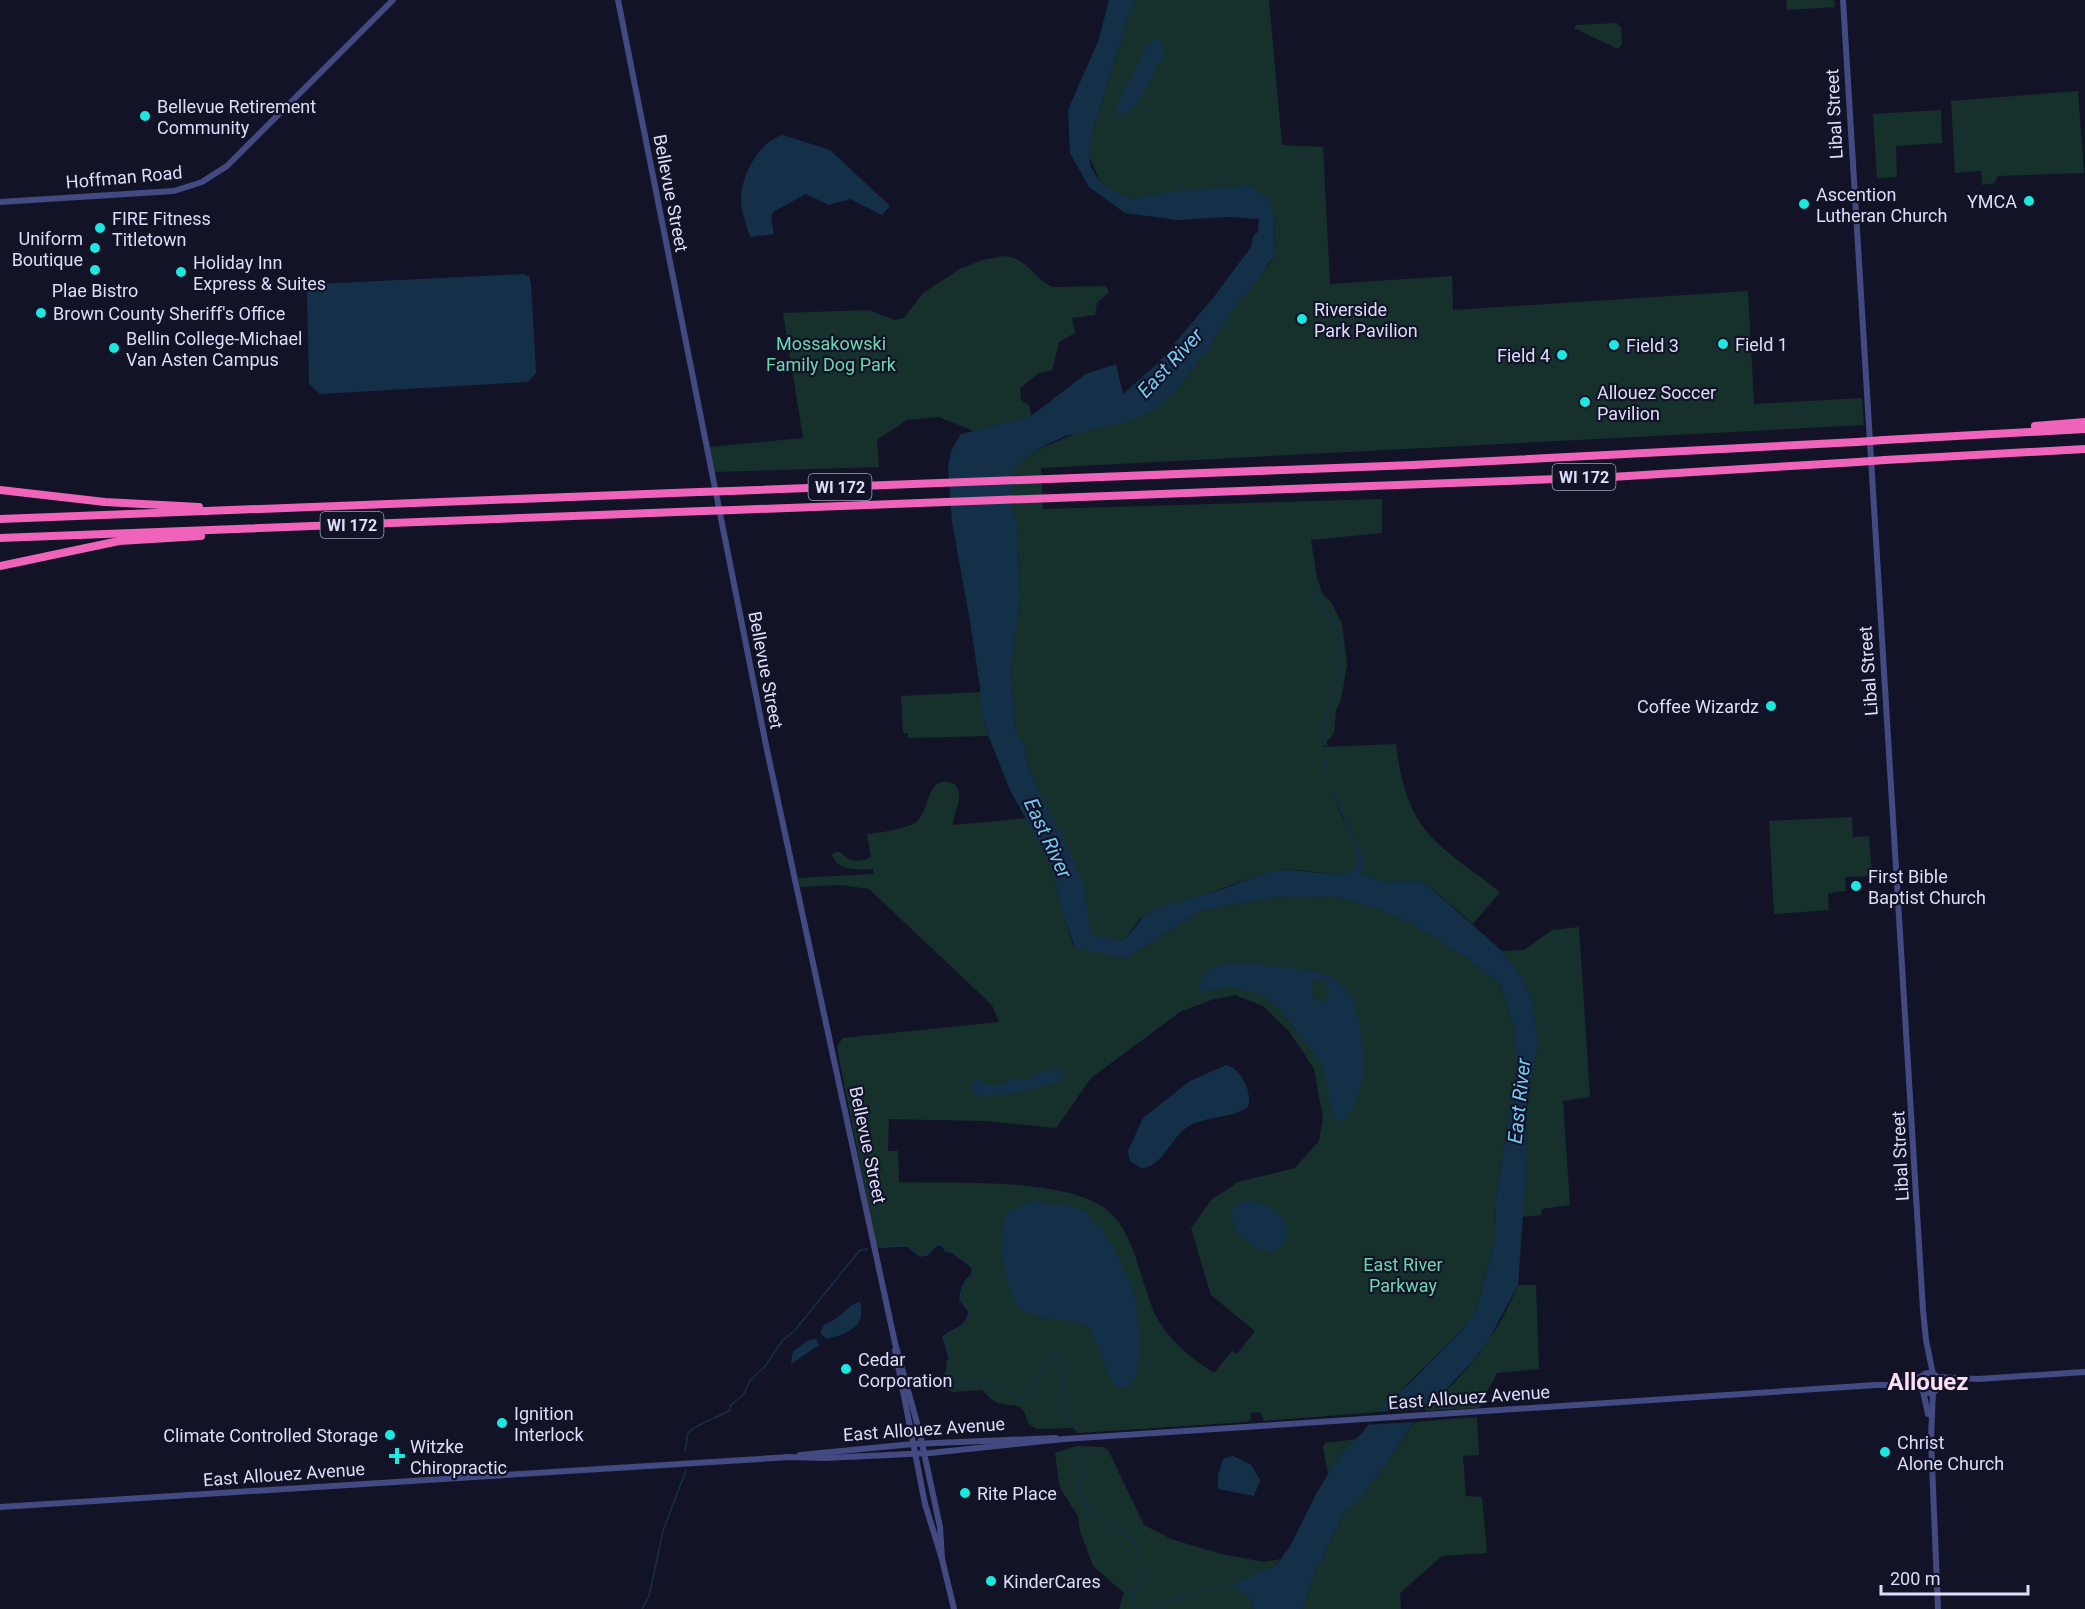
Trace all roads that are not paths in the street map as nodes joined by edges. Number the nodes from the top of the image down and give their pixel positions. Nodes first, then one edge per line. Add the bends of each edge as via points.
1 (393, 0) edge
2 (618, 0) edge
3 (1843, 0) edge
4 (0, 202) edge
5 (2085, 422) edge
6 (2085, 429) edge
7 (2018, 432) junction
8 (2085, 451) edge
9 (0, 490) edge
10 (229, 510) junction
11 (0, 519) edge
12 (272, 528) junction
13 (0, 538) edge
14 (0, 566) edge
15 (1926, 1340) junction
16 (895, 1343) junction
17 (2085, 1372) edge
18 (1921, 1376) junction
19 (1935, 1376) junction
20 (1978, 1379) junction
21 (1876, 1385) junction
22 (1922, 1389) junction
23 (1935, 1390) junction
24 (1064, 1439) junction
25 (1931, 1439) junction
26 (922, 1443) junction
27 (913, 1444) junction
28 (914, 1454) junction
29 (923, 1454) junction
30 (786, 1457) junction
31 (0, 1507) edge
32 (942, 1559) junction
33 (954, 1609) edge
34 (1938, 1609) edge

1 - 4 street, Hoffman Road via 213,176 189,188 158,193
2 - 16 street, Bellevue Street via 767,750
3 - 15 street, Libal Street
5 - 7 highway via 2034,426
6 - 7 highway, WI 172
7 - 10 highway, WI 172, bridge via 1382,467
8 - 12 highway, WI 172, bridge via 1611,477
9 - 10 highway via 87,501
10 - 11 highway, WI 172
12 - 13 highway, WI 172
12 - 14 highway via 263,532 118,541
15 - 18 street, Libal Street
15 - 19 street, Libal Street
16 - 26 street, Bellevue Street
16 - 27 street, Bellevue Street
17 - 20 street
18 - 19 street, East Allouez Avenue
18 - 21 street, East Allouez Avenue
18 - 22 street, Libal Street
19 - 20 street
19 - 23 street, Libal Street
20 - 23 street
21 - 22 street, East Allouez Avenue via 1915,1385
21 - 24 street, East Allouez Avenue
22 - 23 street, East Allouez Avenue
22 - 25 street
23 - 25 street
24 - 26 street, East Allouez Avenue
24 - 29 street, East Allouez Avenue
25 - 34 street
26 - 27 street, East Allouez Avenue
26 - 29 street, Bellevue Street
27 - 28 street, Bellevue Street
27 - 30 street, East Allouez Avenue
28 - 29 street, East Allouez Avenue
28 - 30 street, East Allouez Avenue
28 - 32 street, Bellevue Street via 929,1522
29 - 32 street, Bellevue Street via 940,1527
30 - 31 street, East Allouez Avenue
32 - 33 street, Bellevue Street

